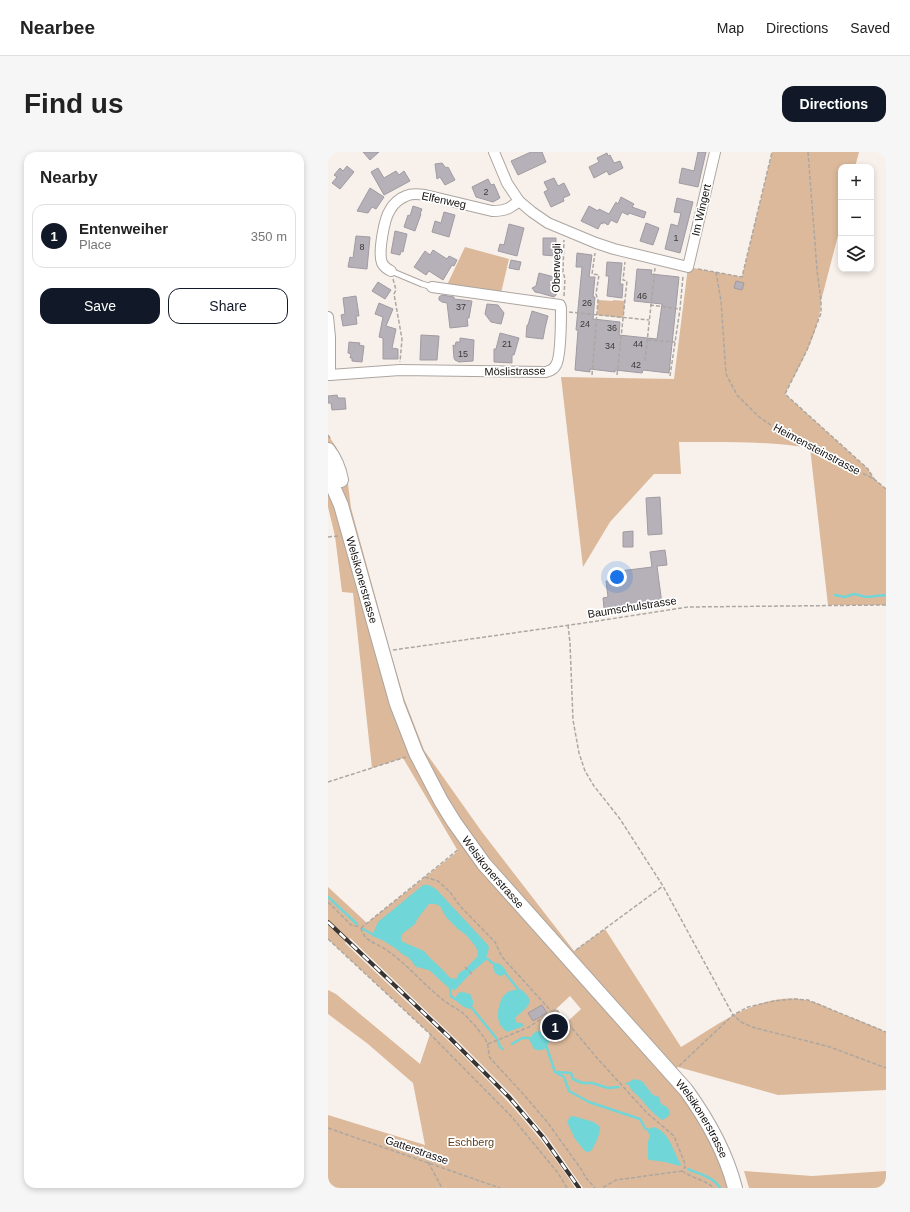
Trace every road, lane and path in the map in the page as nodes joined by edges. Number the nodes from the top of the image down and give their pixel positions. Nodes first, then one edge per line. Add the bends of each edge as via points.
1 (494, 152) edge
2 (715, 152) edge
3 (772, 152) edge
4 (808, 152) edge
5 (519, 201) junction
6 (565, 230) junction
7 (596, 243) junction
8 (626, 252) junction
9 (656, 259) junction
10 (686, 266) junction
11 (391, 271) junction
12 (716, 272) junction
13 (432, 287) joint
14 (650, 305) junction
15 (561, 308) junction
16 (680, 309) junction
17 (597, 315) junction
18 (328, 317) edge
19 (623, 318) junction
20 (649, 320) junction
21 (648, 340) junction
22 (675, 342) junction
23 (400, 360) dead end
24 (645, 361) dead end
25 (329, 375) edge
26 (592, 375) dead end
27 (617, 375) dead end
28 (670, 376) dead end
29 (328, 435) edge
30 (330, 446) edge
31 (328, 469) edge
32 (874, 479) junction
33 (886, 489) edge
34 (341, 505) junction
35 (886, 605) edge
36 (568, 625) junction
37 (382, 652) junction
38 (416, 753) junction
39 (328, 782) edge
40 (468, 842) junction
41 (425, 877) junction
42 (663, 886) junction
43 (328, 902) edge
44 (361, 928) junction
45 (328, 939) edge
46 (574, 951) dead end
47 (465, 967) dead end
48 (472, 974) dead end
49 (552, 1012) junction
50 (733, 1015) junction
51 (886, 1032) edge
52 (488, 1044) junction
53 (886, 1068) edge
54 (672, 1073) junction
55 (328, 1128) edge
56 (428, 1162) junction
57 (682, 1171) junction
58 (442, 1188) edge
59 (500, 1188) edge
60 (567, 1188) edge
61 (595, 1188) edge
62 (602, 1188) edge
63 (714, 1188) edge
64 (735, 1188) edge

1 - 5 street via 507,183
2 - 10 street, Im Wingert
3 - 12 path via 742,277
4 - 32 path via 821,313 807,350 785,394 868,469
5 - 6 street via 548,223
5 - 11 street, Elfenweg via 508,209 492,211 425,195 406,196 396,202 390,210 381,243 382,263
6 - 7 street
6 - 15 path, Oberwegli via 565,279
7 - 8 street
7 - 17 path via 592,274 599,275 596,294
8 - 9 street
8 - 19 path via 623,280 627,281
9 - 10 street
9 - 14 path
10 - 12 path
10 - 16 path
11 - 13 lane
11 - 23 path via 402,339
12 - 32 path, Heimensteinstrasse via 721,301 726,374 737,395 759,417 784,434
13 - 15 street
14 - 16 path
14 - 20 path
15 - 17 path
15 - 25 street, Möslistrasse via 558,360 551,371 400,370
16 - 22 path
17 - 19 path
17 - 26 path
18 - 25 street
19 - 20 path
19 - 27 path
20 - 21 path
21 - 22 path
21 - 24 path
22 - 28 path
29 - 30 path
30 - 34 main road, Welsikonerstrasse via 340,477
31 - 34 main road, Welsikonerstrasse
32 - 33 path, Heimensteinstrasse
34 - 37 main road, Welsikonerstrasse
35 - 36 path, Baumschulstrasse via 688,607
36 - 37 path, Baumschulstrasse
36 - 42 path via 573,720 582,762 590,780 620,819
37 - 38 main road, Welsikonerstrasse via 397,704
38 - 39 path
38 - 40 main road, Welsikonerstrasse via 441,801
40 - 41 path
40 - 54 main road, Welsikonerstrasse via 501,884
41 - 44 path
41 - 49 path via 438,881 450,892 495,942 502,957
42 - 46 path
42 - 50 path
43 - 44 path via 351,925
44 - 52 path via 362,934 368,940 392,954 442,1000 465,1015
45 - 60 path via 430,1034 511,1116 558,1173
47 - 48 path
49 - 52 path via 529,1026
49 - 57 path via 556,1009 642,1107 674,1136 685,1164
50 - 51 path via 748,1007 764,1003 800,999 820,1004
50 - 53 path via 752,1027 830,1047
50 - 54 path
52 - 61 path via 490,1058 548,1123
54 - 64 main road, Welsikonerstrasse via 697,1105 712,1131 728,1165
55 - 56 path, Gatterstrasse
56 - 58 path
56 - 59 path, Gatterstrasse
57 - 62 path via 616,1180
57 - 63 path

